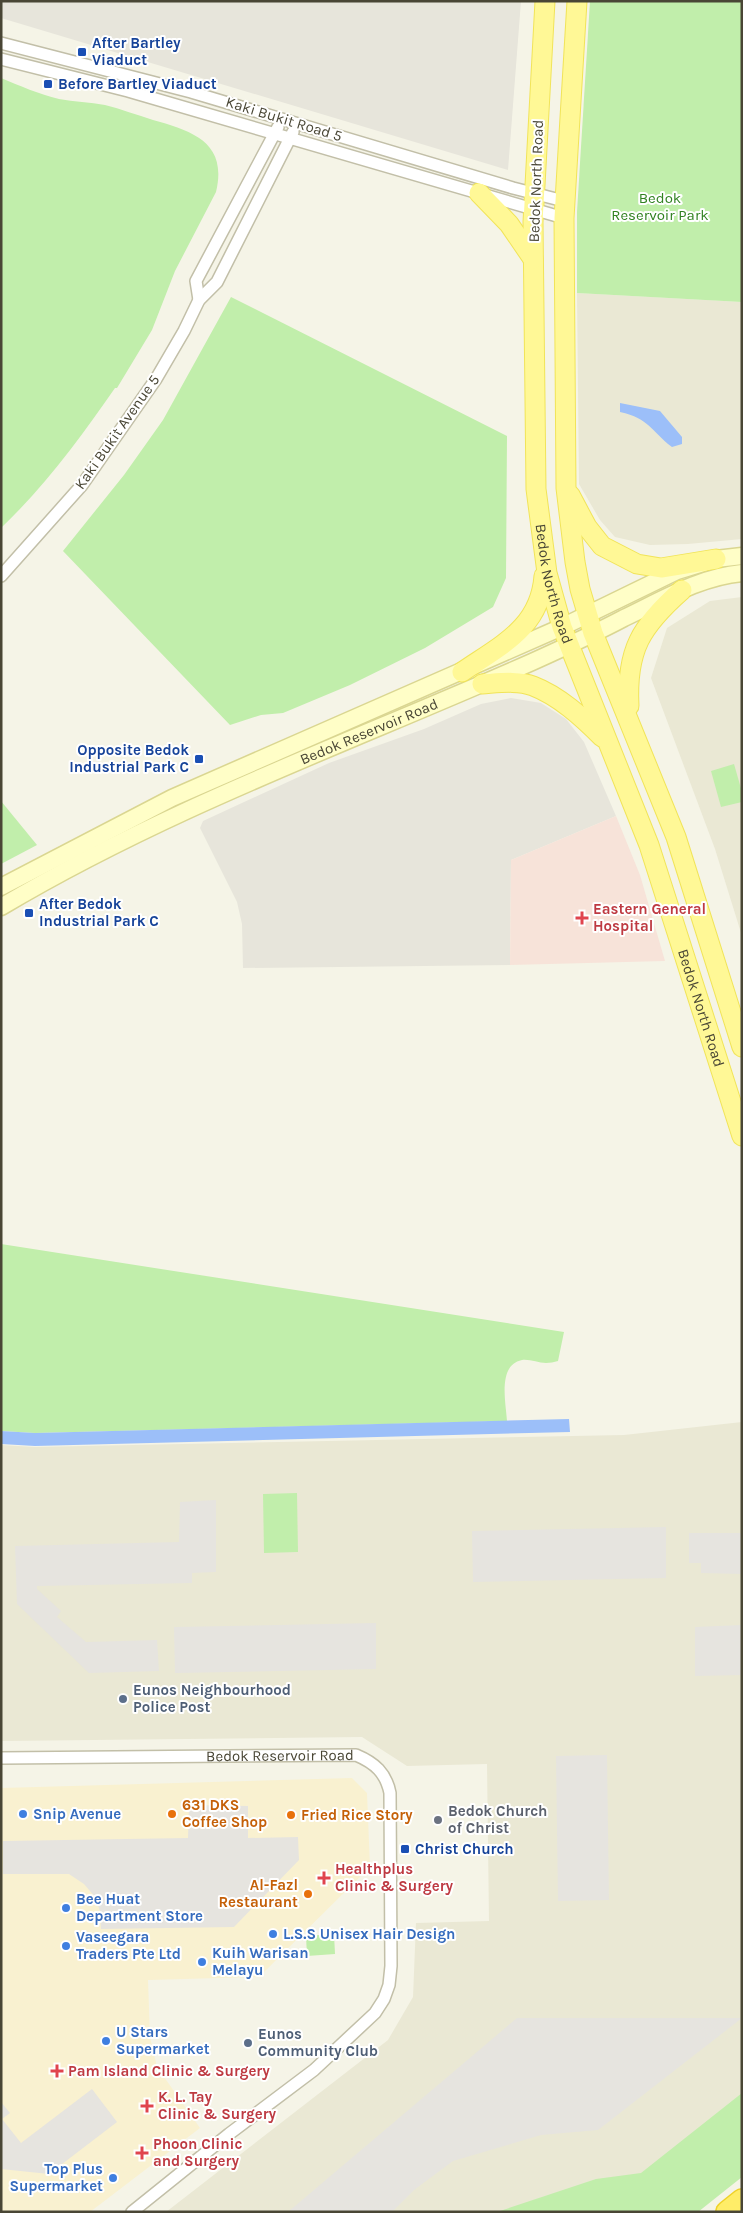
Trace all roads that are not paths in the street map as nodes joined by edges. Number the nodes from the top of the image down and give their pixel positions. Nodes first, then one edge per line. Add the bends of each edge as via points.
1 (545, 1) edge
2 (577, 1) edge
3 (1, 43) edge
4 (1, 59) edge
5 (283, 119) junction
6 (297, 123) junction
7 (275, 133) junction
8 (290, 137) junction
9 (479, 193) junction
10 (534, 201) junction
11 (564, 210) junction
12 (533, 260) junction
13 (199, 300) junction
14 (566, 488) junction
15 (19, 553) junction
16 (742, 556) edge
17 (716, 559) junction
18 (545, 562) junction
19 (1, 566) edge
20 (742, 573) edge
21 (1, 576) edge
22 (682, 590) junction
23 (587, 615) junction
24 (593, 634) junction
25 (566, 636) junction
26 (462, 672) junction
27 (482, 684) junction
28 (630, 722) junction
29 (608, 743) junction
30 (1, 886) edge
31 (1, 907) edge
32 (742, 1047) edge
33 (742, 1136) edge
34 (1, 1758) edge
35 (742, 2200) edge
36 (132, 2212) edge
37 (726, 2212) edge

1 - 10 main road, Bedok North Road
2 - 11 main road, Bedok North Road
3 - 5 street, Kaki Bukit Road 5
4 - 7 street, Kaki Bukit Road 5
5 - 6 street, Kaki Bukit Road 5
5 - 7 street, Kaki Bukit Avenue 5
6 - 8 street, Kaki Bukit Avenue 5
6 - 10 street, Kaki Bukit Road 5
7 - 8 street, Kaki Bukit Road 5
7 - 13 street, Kaki Bukit Avenue 5 via 196,282
8 - 9 street, Kaki Bukit Road 5
8 - 13 street, Kaki Bukit Avenue 5 via 217,282
9 - 10 street, Kaki Bukit Road 5
9 - 12 main road via 504,218
10 - 11 street, Kaki Bukit Road 5
10 - 11 street, Kaki Bukit Road 5
10 - 12 main road, Bedok North Road
11 - 14 main road, Bedok North Road
12 - 18 main road, Bedok North Road via 536,489
13 - 15 street, Kaki Bukit Avenue 5 via 124,427 82,485
14 - 17 main road via 587,527 602,546 621,556 638,564 661,568
14 - 23 main road, Bedok North Road via 575,562
15 - 19 street, Kaki Bukit Avenue 5
15 - 21 street, Kaki Bukit Avenue 5
16 - 17 main road, Bedok Reservoir Road
17 - 23 main road, Bedok Reservoir Road via 677,571
18 - 25 main road, Bedok North Road
18 - 26 main road via 543,592 532,617 516,634
20 - 22 main road, Bedok Reservoir Road via 710,579
22 - 24 main road, Bedok Reservoir Road
22 - 28 main road via 644,628 636,646 627,680
23 - 24 main road, Bedok North Road
23 - 25 main road, Bedok Reservoir Road
24 - 25 main road, Bedok Reservoir Road
24 - 28 main road, Bedok North Road
25 - 26 main road, Bedok Reservoir Road
25 - 27 main road, Bedok Reservoir Road
25 - 29 main road, Bedok North Road
26 - 30 main road, Bedok Reservoir Road via 176,796
27 - 29 main road via 532,686 580,716
27 - 31 main road, Bedok Reservoir Road via 186,811
28 - 32 main road, Bedok North Road via 676,836
29 - 33 main road, Bedok North Road via 649,846
34 - 36 street, Bedok Reservoir Road via 356,1755 368,1760 388,1781 391,1966 384,1999 375,2013 314,2070
35 - 37 highway

